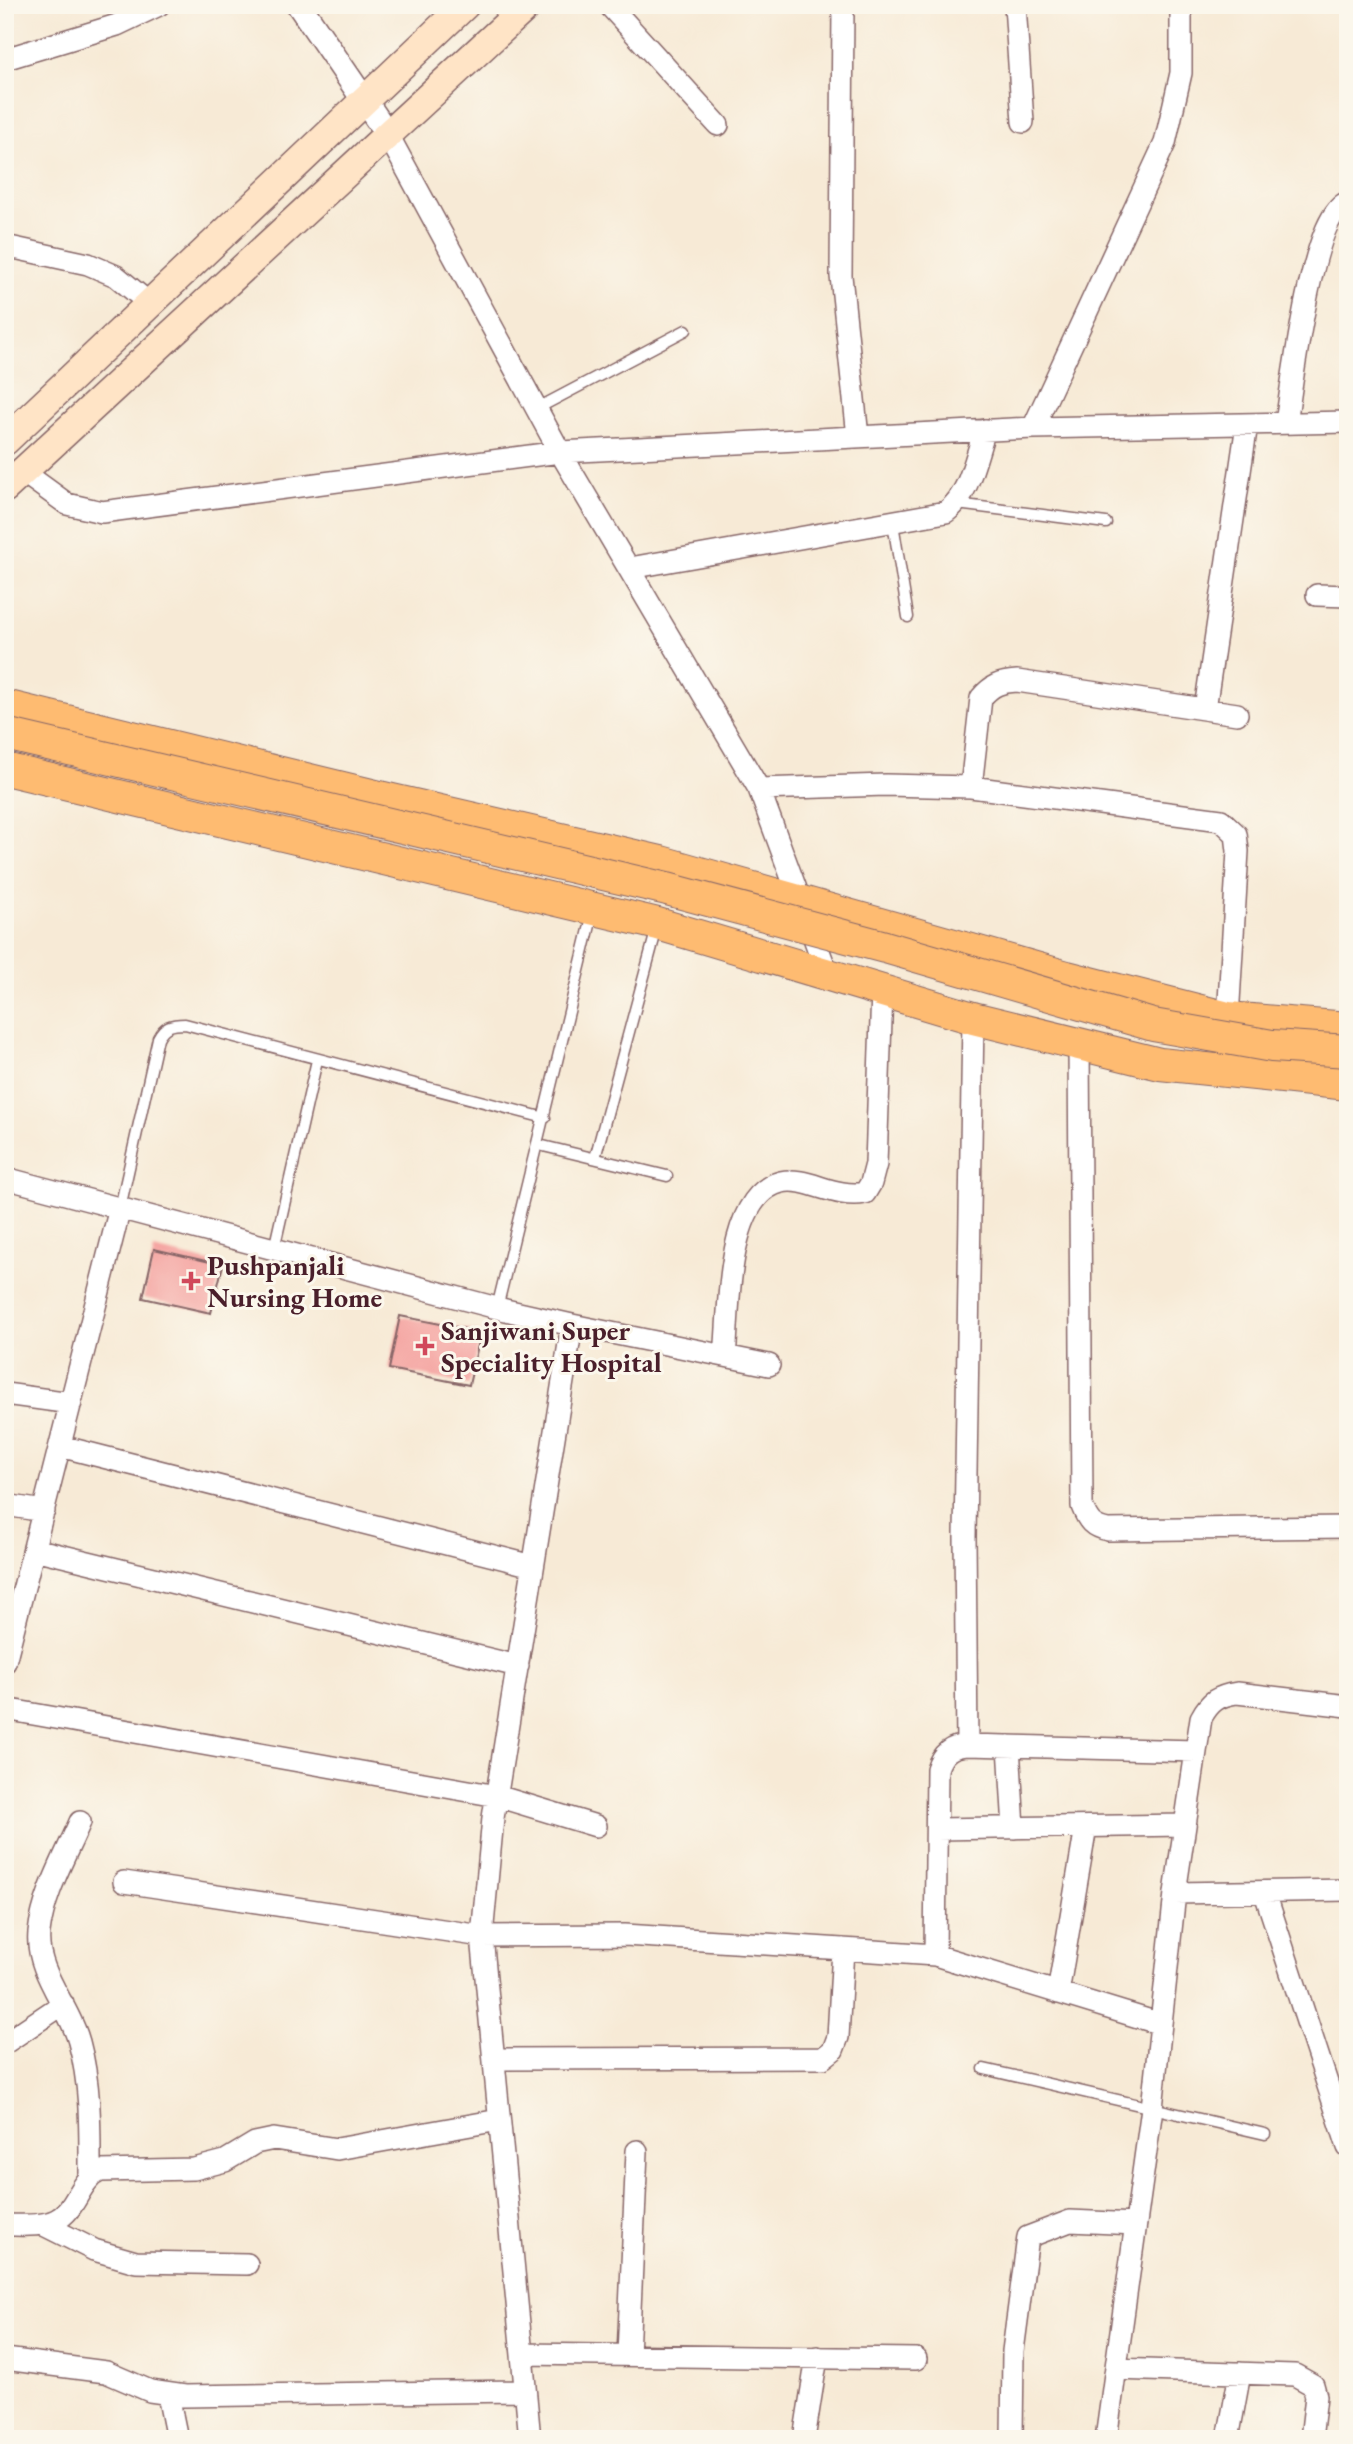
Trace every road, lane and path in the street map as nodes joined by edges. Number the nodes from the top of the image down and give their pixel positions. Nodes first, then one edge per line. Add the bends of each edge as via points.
1 (159, 5) edge
2 (299, 5) edge
3 (465, 5) edge
4 (528, 5) edge
5 (609, 5) edge
6 (843, 5) edge
7 (1015, 5) edge
8 (1181, 5) edge
9 (5, 59) edge
10 (365, 101) junction
11 (1024, 122) dead end
12 (718, 125) dead end
13 (388, 135) junction
14 (1348, 202) edge
15 (5, 246) edge
16 (150, 304) junction
17 (686, 330) dead end
18 (536, 409) junction
19 (1348, 422) edge
20 (1286, 423) junction
21 (1247, 424) junction
22 (1033, 428) junction
23 (985, 430) junction
24 (858, 437) junction
25 (5, 441) edge
26 (560, 452) junction
27 (14, 480) edge
28 (957, 504) junction
29 (892, 523) junction
30 (1106, 523) dead end
31 (630, 568) junction
32 (1317, 595) dead end
33 (1348, 596) edge
34 (908, 617) dead end
35 (5, 706) edge
36 (1205, 709) junction
37 (1237, 714) dead end
38 (5, 734) edge
39 (5, 769) edge
40 (971, 788) junction
41 (759, 789) junction
42 (461, 816) junction
43 (451, 876) junction
44 (801, 903) junction
45 (594, 910) junction
46 (658, 924) junction
47 (827, 973) junction
48 (882, 991) junction
49 (973, 1018) junction
50 (1228, 1018) junction
51 (1348, 1028) edge
52 (1079, 1043) junction
53 (1348, 1051) edge
54 (317, 1059) junction
55 (1348, 1084) edge
56 (545, 1118) junction
57 (538, 1145) junction
58 (595, 1158) junction
59 (667, 1176) dead end
60 (5, 1178) edge
61 (121, 1208) junction
62 (274, 1249) junction
63 (497, 1308) junction
64 (572, 1325) junction
65 (725, 1356) junction
66 (769, 1365) dead end
67 (5, 1394) edge
68 (71, 1403) junction
69 (60, 1446) junction
70 (5, 1505) edge
71 (44, 1511) junction
72 (1348, 1527) edge
73 (34, 1549) junction
74 (533, 1566) junction
75 (5, 1662) edge
76 (518, 1666) junction
77 (1348, 1706) edge
78 (5, 1709) edge
79 (967, 1745) junction
80 (1010, 1746) junction
81 (1196, 1751) junction
82 (497, 1796) junction
83 (80, 1822) dead end
84 (1185, 1825) junction
85 (596, 1826) dead end
86 (1086, 1827) junction
87 (1014, 1828) junction
88 (937, 1829) junction
89 (124, 1882) dead end
90 (1348, 1890) edge
91 (1175, 1893) junction
92 (1265, 1893) junction
93 (482, 1936) junction
94 (843, 1949) junction
95 (935, 1955) junction
96 (1058, 1993) junction
97 (63, 2004) junction
98 (1161, 2024) junction
99 (5, 2043) edge
100 (494, 2059) junction
101 (984, 2069) dead end
102 (1152, 2108) junction
103 (499, 2120) junction
104 (1265, 2134) dead end
105 (1348, 2147) edge
106 (637, 2151) dead end
107 (90, 2175) junction
108 (42, 2224) junction
109 (1136, 2224) junction
110 (5, 2225) edge
111 (247, 2263) dead end
112 (522, 2354) junction
113 (628, 2355) junction
114 (817, 2357) junction
115 (5, 2359) edge
116 (916, 2359) dead end
117 (1116, 2369) junction
118 (1240, 2373) junction
119 (525, 2391) junction
120 (168, 2395) junction
121 (177, 2439) edge
122 (530, 2439) edge
123 (804, 2439) edge
124 (1012, 2439) edge
125 (1106, 2439) edge
126 (1228, 2439) edge
127 (1311, 2439) edge

1 - 9 street via 117,25
2 - 10 street
3 - 10 main road
4 - 13 main road
5 - 12 street
6 - 24 street via 841,276
7 - 11 street
8 - 22 street via 1181,73 1165,142
10 - 13 street
10 - 16 main road
13 - 18 street
13 - 27 main road
14 - 20 street via 1334,212 1312,272
15 - 16 street via 89,264 116,276
16 - 25 main road
17 - 18 lane
18 - 26 street
19 - 20 street
20 - 21 street
21 - 22 street
21 - 36 street
22 - 23 street
23 - 24 street
23 - 28 street
24 - 26 street
26 - 27 street via 102,512 67,504
26 - 31 street
28 - 29 street via 946,512
28 - 30 lane
29 - 31 street
29 - 34 lane
31 - 41 street
32 - 33 street
35 - 42 main road
36 - 37 street
36 - 40 street via 1002,682 981,698
38 - 53 main road, bridge via 667,889 1153,1025 1272,1046
39 - 43 main road
40 - 41 street
40 - 50 street via 1221,820 1230,825 1238,851
41 - 44 street
42 - 43 main road
42 - 44 main road via 661,862
43 - 45 main road
44 - 47 street
44 - 50 main road
45 - 46 main road
45 - 56 lane
46 - 47 main road
46 - 58 lane
47 - 48 main road
48 - 49 main road
48 - 65 street via 872,1183 865,1193 848,1197 781,1182 751,1202 740,1224
49 - 52 main road
49 - 79 street via 965,1537
50 - 51 main road
52 - 55 main road via 1160,1064
52 - 72 street via 1082,1506 1087,1518 1094,1527 1108,1530
54 - 56 lane
54 - 61 lane via 185,1024 162,1029
54 - 62 lane
56 - 57 lane
57 - 58 lane
57 - 63 lane
58 - 59 lane
60 - 61 street
61 - 62 street
61 - 68 street
62 - 63 street
63 - 64 street
64 - 65 street
64 - 74 street
65 - 66 street
67 - 68 street
68 - 69 street
69 - 71 street
69 - 74 street
70 - 71 street
71 - 73 street
73 - 75 street
73 - 76 street
74 - 76 street
76 - 82 street
77 - 81 street via 1237,1693 1220,1696 1208,1704 1201,1718
78 - 82 street
79 - 80 street
79 - 88 street via 954,1746 940,1758
80 - 81 street
80 - 87 street
81 - 84 street
82 - 85 street
82 - 93 street
83 - 97 street via 44,1909 39,1935 41,1953
84 - 86 street
84 - 91 street
86 - 87 street
86 - 96 street
87 - 88 street
88 - 95 street
89 - 93 street
90 - 92 street
91 - 92 street
91 - 98 street
92 - 105 street
93 - 94 street via 625,1935
93 - 100 street
94 - 95 street
94 - 100 street via 838,2037 823,2059
95 - 96 street
96 - 98 street
97 - 99 street
97 - 107 street via 78,2039 90,2101
98 - 102 street
100 - 103 street
101 - 102 lane
102 - 104 lane
102 - 109 street
103 - 107 street via 337,2149 274,2139 194,2169
103 - 112 street
106 - 113 street
107 - 108 street via 71,2206 57,2220
108 - 110 street
108 - 111 street via 110,2257 136,2262
109 - 117 street
109 - 124 street via 1070,2221 1028,2236 1013,2351
112 - 113 street
112 - 119 street
113 - 114 street
114 - 116 street
114 - 123 street
115 - 120 street via 106,2372
117 - 118 street
117 - 125 street
118 - 126 street
118 - 127 street via 1295,2375 1313,2385
119 - 120 street
119 - 122 street
120 - 121 street

